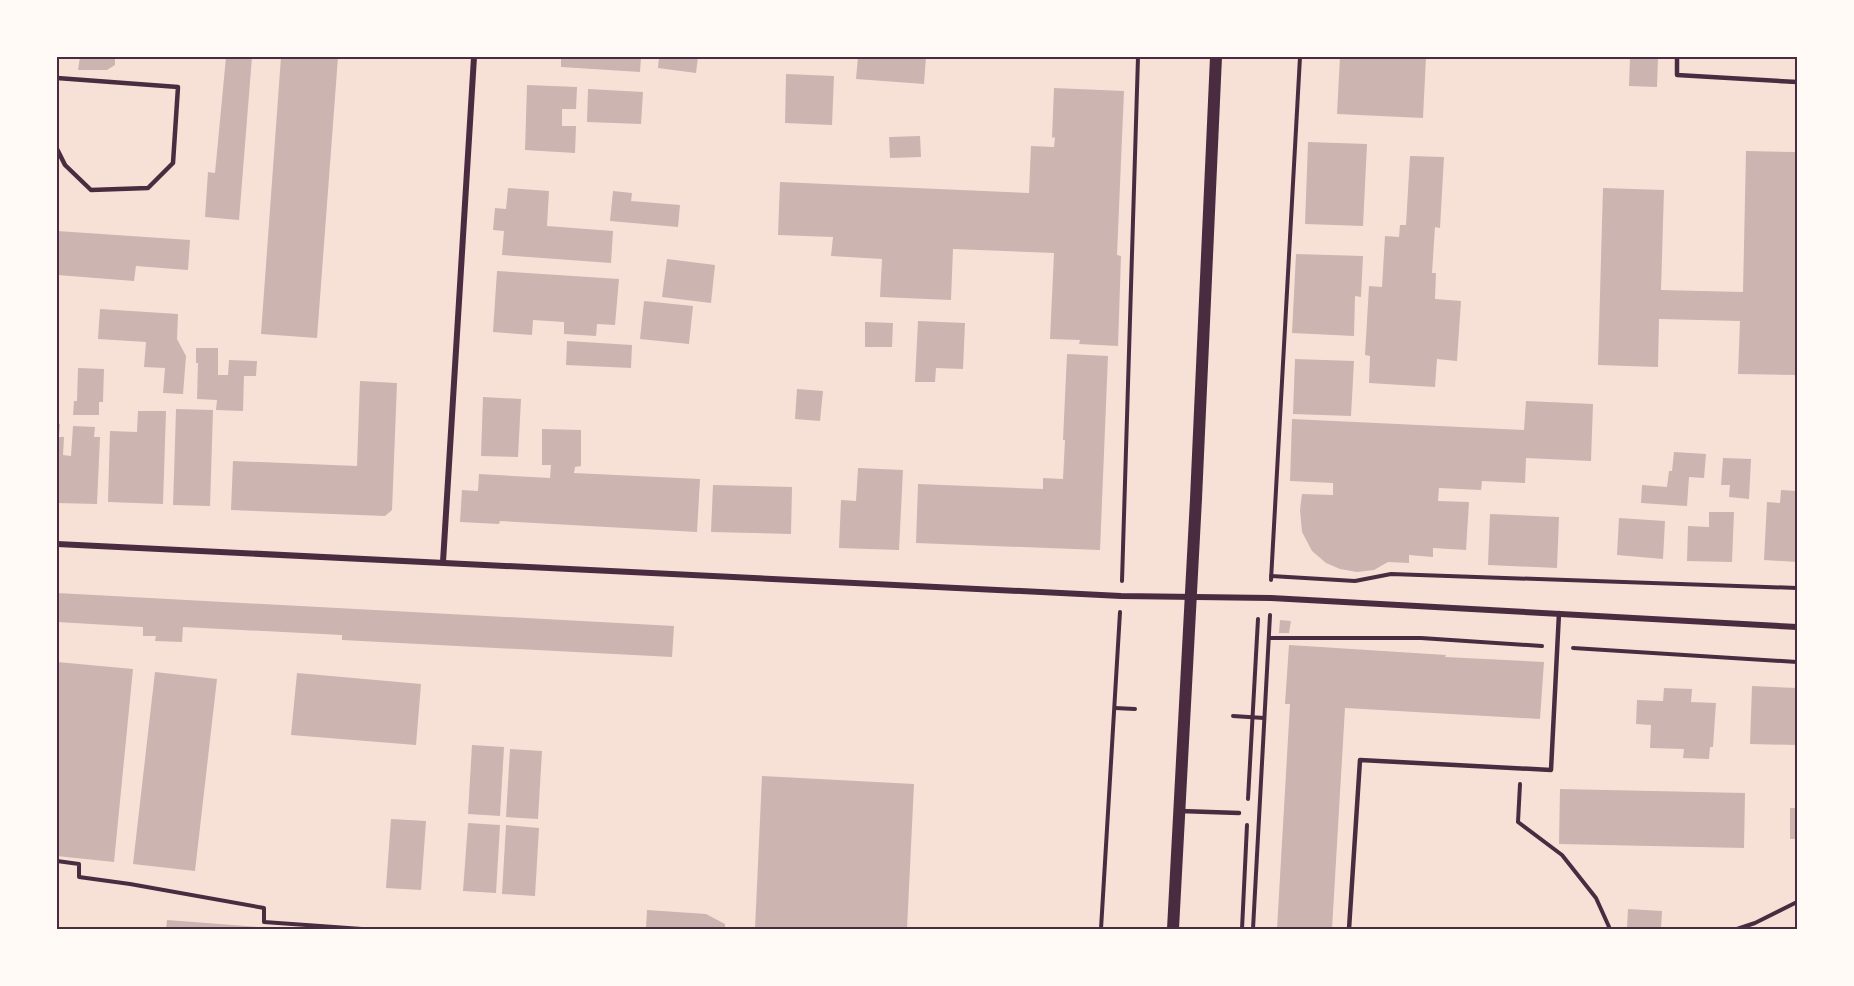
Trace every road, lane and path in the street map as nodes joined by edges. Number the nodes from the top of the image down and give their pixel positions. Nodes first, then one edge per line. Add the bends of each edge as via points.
1 (474, 57) edge
2 (1138, 57) edge
3 (1216, 57) edge
4 (1300, 57) edge
5 (1677, 57) edge
6 (57, 78) edge
7 (1797, 82) edge
8 (57, 149) edge
9 (57, 544) edge
10 (443, 562) junction
11 (1271, 576) junction
12 (1797, 588) edge
13 (1121, 596) junction
14 (1192, 596) junction
15 (1270, 598) junction
16 (1559, 614) junction
17 (1258, 619) dead end
18 (1797, 627) edge
19 (1269, 638) junction
20 (1557, 647) junction
21 (1797, 662) edge
22 (1115, 708) junction
23 (1135, 709) dead end
24 (1233, 716) dead end
25 (1264, 718) junction
26 (1521, 769) junction
27 (1248, 805) dead end
28 (1180, 811) junction
29 (1239, 813) dead end
30 (1248, 816) dead end
31 (57, 861) edge
32 (1797, 902) edge
33 (362, 929) edge
34 (1101, 929) edge
35 (1173, 929) edge
36 (1242, 929) edge
37 (1252, 929) edge
38 (1349, 929) edge
39 (1610, 929) edge
40 (1737, 929) edge

1 - 10 street
2 - 13 path
3 - 14 main road
4 - 11 path
5 - 7 lane via 1677,75
6 - 8 lane via 178,87 173,163 148,188 91,190 65,165
9 - 10 street
10 - 13 street
11 - 12 path via 1355,581 1391,574
11 - 15 path
13 - 14 street
13 - 22 path
14 - 15 street
14 - 28 main road
15 - 16 street
15 - 19 path
16 - 18 street
16 - 20 lane
17 - 27 path
19 - 20 path via 1421,638
19 - 25 path
20 - 21 path
20 - 26 lane via 1551,770
22 - 23 path
22 - 34 path
24 - 25 path
25 - 37 path
26 - 38 lane via 1360,760
26 - 39 path via 1518,822 1562,855 1596,898
28 - 29 lane
28 - 35 main road
30 - 36 path
31 - 33 path via 79,864 80,877 264,908 264,922
32 - 40 path

